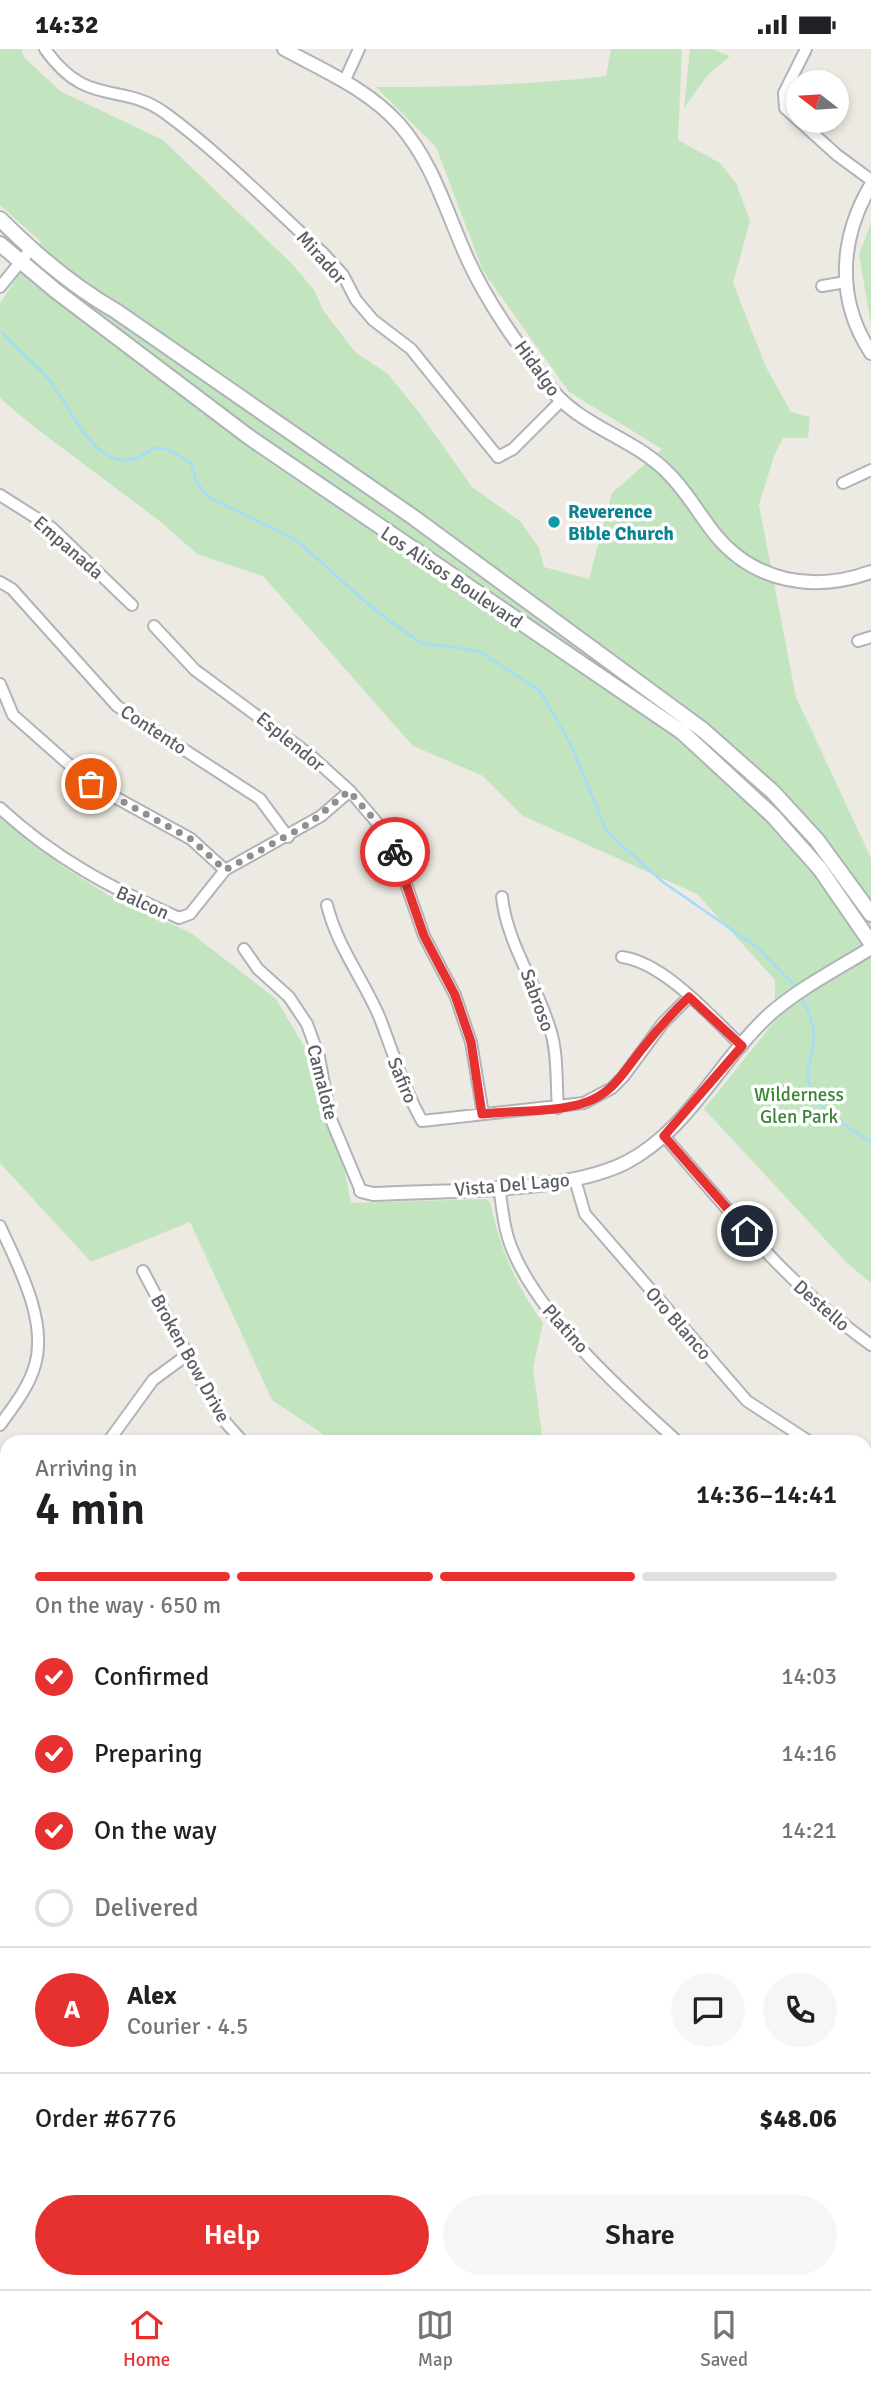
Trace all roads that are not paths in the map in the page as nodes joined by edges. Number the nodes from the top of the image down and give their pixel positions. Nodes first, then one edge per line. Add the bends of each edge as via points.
1 (46, 49) edge
2 (284, 49) edge
3 (359, 49) edge
4 (806, 49) edge
5 (344, 82) junction
6 (871, 183) edge
7 (0, 219) edge
8 (0, 244) edge
9 (31, 249) junction
10 (21, 262) junction
11 (846, 282) junction
12 (822, 286) dead end
13 (0, 287) edge
14 (871, 353) edge
15 (561, 401) junction
16 (871, 470) edge
17 (843, 483) dead end
18 (0, 495) edge
19 (871, 572) edge
20 (0, 582) edge
21 (132, 605) dead end
22 (153, 626) dead end
23 (871, 637) edge
24 (858, 641) dead end
25 (0, 684) edge
26 (349, 791) junction
27 (0, 808) edge
28 (288, 837) junction
29 (225, 870) junction
30 (502, 897) dead end
31 (327, 905) dead end
32 (871, 914) edge
33 (871, 946) edge
34 (244, 949) dead end
35 (622, 957) dead end
36 (689, 997) junction
37 (742, 1046) junction
38 (558, 1108) junction
39 (482, 1114) junction
40 (664, 1136) junction
41 (575, 1180) junction
42 (499, 1187) junction
43 (361, 1191) joint
44 (0, 1226) edge
45 (143, 1271) dead end
46 (871, 1345) edge
47 (187, 1355) junction
48 (0, 1425) edge
49 (113, 1435) edge
50 (237, 1435) edge
51 (671, 1435) edge
52 (799, 1435) edge

1 - 15 street, Mirador via 56,64 84,86 163,111 323,253 373,320 411,349 498,457 513,449
2 - 5 street, Hidalgo
3 - 5 street
4 - 6 street via 784,93 785,108
5 - 15 street, Hidalgo via 382,109 415,145 437,183 478,281
6 - 11 street via 849,234
7 - 9 main road, Los Alisos Boulevard
8 - 10 main road, Los Alisos Boulevard
9 - 10 street
9 - 32 main road, Los Alisos Boulevard via 89,295 413,517 703,730 773,792 817,840
10 - 13 street
10 - 33 main road, Los Alisos Boulevard via 260,445 682,732 781,825 820,869
11 - 12 street
11 - 14 street via 853,322
15 - 19 street, Hidalgo via 656,460 714,534 750,566 773,576 814,583
16 - 17 street
18 - 21 street, Empanada via 52,528
20 - 28 street, Contento via 12,589 117,706 260,799
22 - 26 street, Esplendor via 195,670 291,738
23 - 24 street
25 - 29 street via 13,715 91,784 191,839
26 - 28 street, Balcon
26 - 39 street, Esplendor via 395,852 424,936 455,995 471,1042
27 - 29 street, Balcon via 78,869 179,918 190,914
28 - 29 street, Balcon
30 - 38 street, Sabroso via 505,923 531,975 552,1035
31 - 39 street, Safiro via 334,934 374,1008 405,1091 422,1121
33 - 37 street, Vista Del Lago via 770,1014
34 - 43 street, Camalote via 289,997 307,1024 330,1117
35 - 36 street via 646,963
36 - 37 street
36 - 38 street, Safiro via 612,1088 584,1103
37 - 40 street, Vista Del Lago
38 - 39 street, Safiro
40 - 41 street, Vista Del Lago via 623,1164
40 - 46 street, Destello via 783,1270
41 - 42 street, Vista Del Lago
41 - 52 street, Oro Blanco via 584,1214 747,1401
42 - 43 street, Vista Del Lago
42 - 51 street, Platino via 510,1246 544,1305
44 - 48 street via 33,1312 39,1345 29,1381
45 - 47 street, Broken Bow Drive
47 - 49 street via 153,1380
47 - 50 street, Broken Bow Drive via 220,1416

